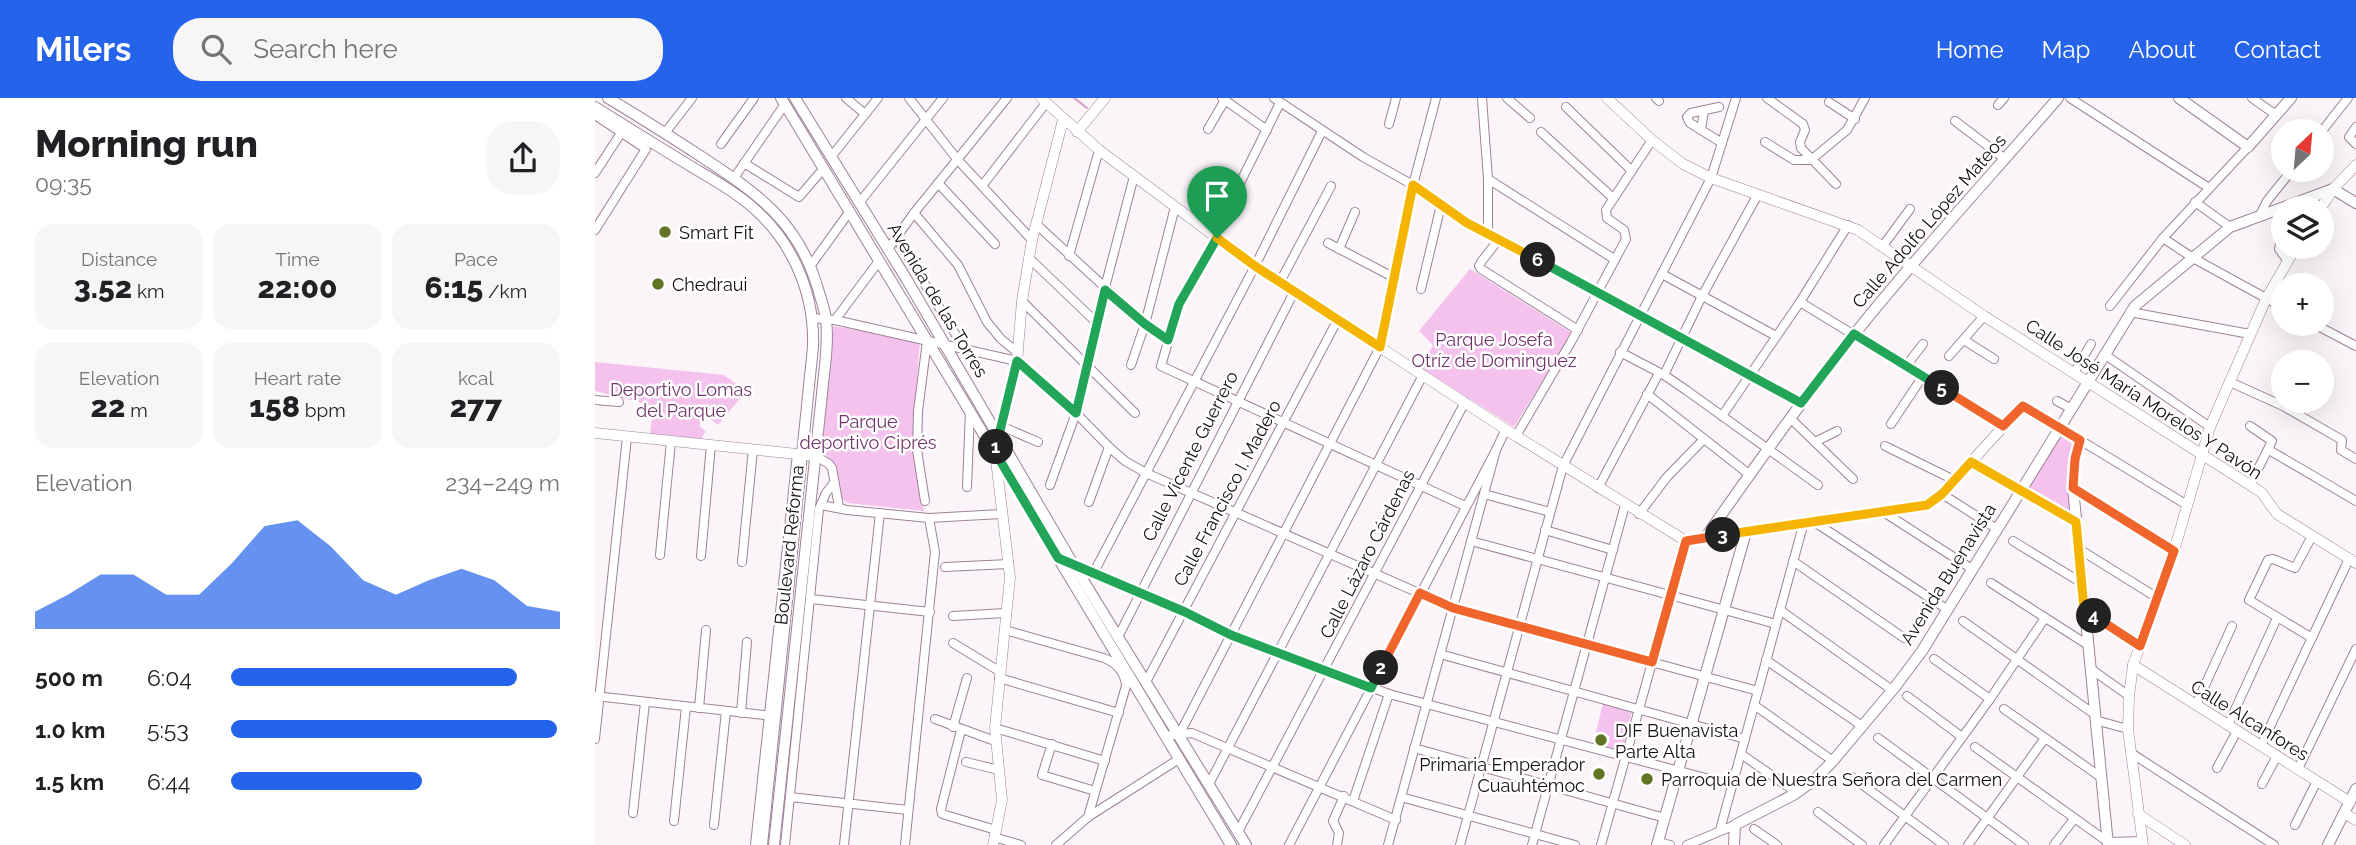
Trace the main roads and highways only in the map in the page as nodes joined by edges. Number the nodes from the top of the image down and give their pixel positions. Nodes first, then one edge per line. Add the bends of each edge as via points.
1 (608, 98) edge
2 (795, 98) edge
3 (2058, 98) edge
4 (2179, 98) edge
5 (2291, 98) edge
6 (783, 101) edge
7 (596, 116) edge
8 (2317, 196) edge
9 (2356, 203) edge
10 (2271, 212) edge
11 (2060, 428) junction
12 (1746, 531) road end
13 (1705, 538) road end
14 (2356, 789) edge
15 (1658, 843) edge
16 (2108, 844) edge
17 (762, 845) edge
18 (774, 845) edge
19 (1231, 845) edge
20 (1246, 845) edge
21 (1734, 845) edge
22 (2329, 845) edge

1 - 18 main road, Boulevard Reforma via 734,178 780,216 811,265 830,319
2 - 20 main road, Avenida de las Torres
3 - 13 main road, Calle Adolfo López Mateos via 1854,334
4 - 5 main road via 2248,147
6 - 19 main road, Avenida de las Torres
7 - 17 main road, Boulevard Reforma via 742,199 766,220 790,251 812,318 813,347
8 - 9 main road, Avenida Buenavista via 2333,190
10 - 11 main road, Avenida Buenavista via 2230,227 2130,312
11 - 16 main road via 2080,440 2073,488
11 - 21 main road, Avenida Buenavista via 1922,651 1892,690 1813,781 1735,825
12 - 15 main road
14 - 22 main road

